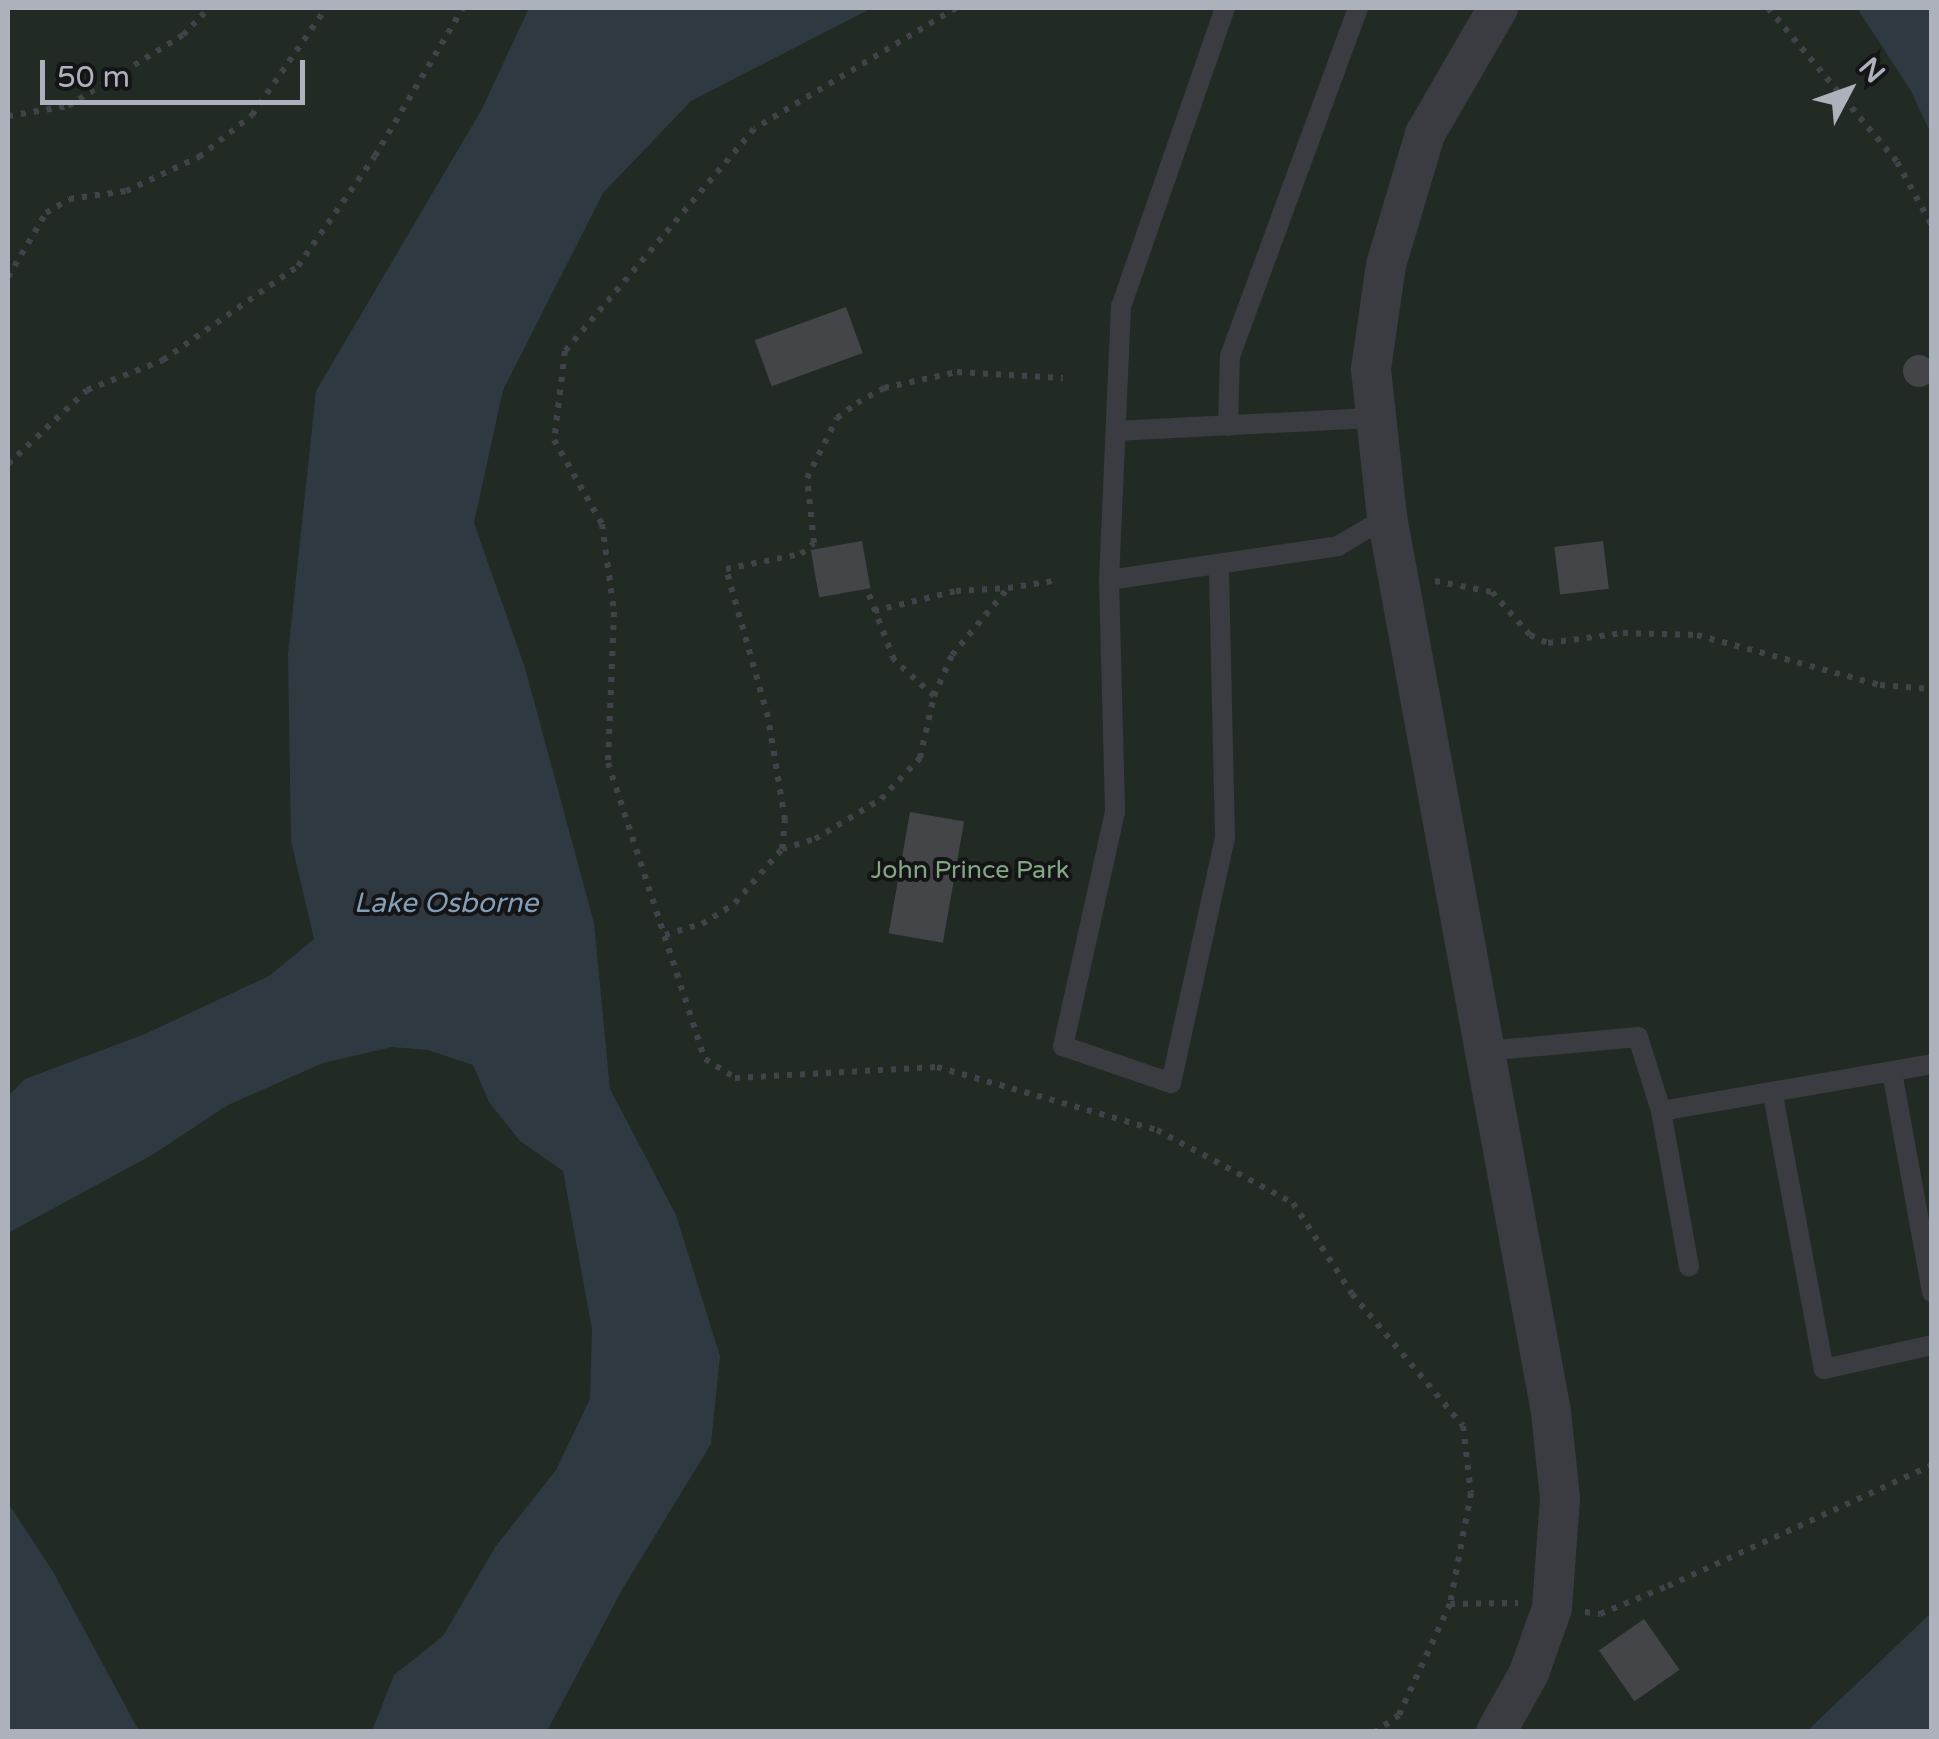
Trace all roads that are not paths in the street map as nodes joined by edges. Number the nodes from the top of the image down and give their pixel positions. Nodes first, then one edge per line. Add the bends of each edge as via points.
1 (1225, 8) edge
2 (1358, 8) edge
3 (1498, 8) edge
4 (1376, 418) junction
5 (1228, 426) junction
6 (1116, 431) junction
7 (1387, 516) junction
8 (1219, 564) junction
9 (1109, 580) junction
10 (1485, 1051) junction
11 (1932, 1064) edge
12 (1892, 1072) junction
13 (1772, 1095) junction
14 (1661, 1110) junction
15 (1689, 1267) dead end
16 (1932, 1292) edge
17 (1932, 1345) edge
18 (1496, 1732) edge

1 - 6 lane via 1121,306
2 - 5 lane via 1230,356
3 - 4 street via 1425,134 1386,265 1371,369
4 - 5 lane
4 - 7 street
5 - 6 lane
6 - 9 lane
7 - 8 lane via 1338,546
7 - 10 street
8 - 9 lane
8 - 9 lane via 1225,837 1171,1083 1062,1046 1115,812
10 - 14 lane via 1638,1036
10 - 18 street via 1551,1412 1560,1498 1552,1608
11 - 12 lane
12 - 13 lane
12 - 16 lane
13 - 14 lane
13 - 17 lane via 1824,1369
14 - 15 lane

